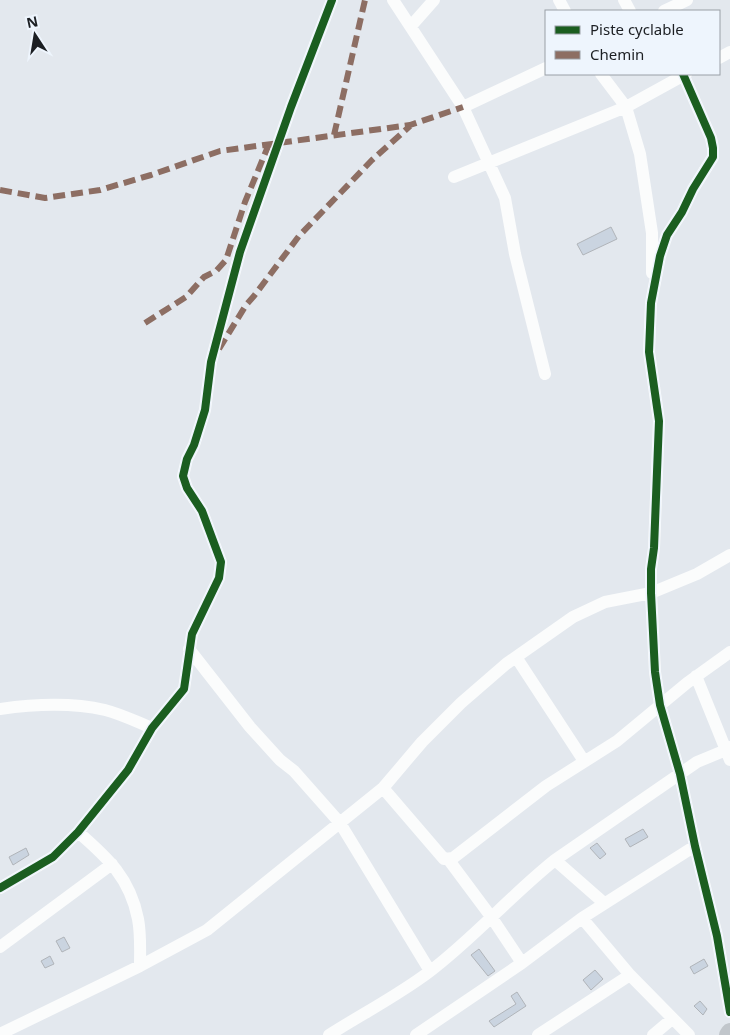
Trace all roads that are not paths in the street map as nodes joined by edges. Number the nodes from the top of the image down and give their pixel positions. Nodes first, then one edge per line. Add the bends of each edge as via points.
1 (332, 0) edge
2 (393, 0) edge
3 (434, 0) edge
4 (688, 0) edge
5 (671, 7) edge
6 (411, 26) junction
7 (545, 68) edge
8 (602, 75) edge
9 (682, 75) edge
10 (684, 75) edge
11 (463, 107) junction
12 (626, 107) junction
13 (490, 163) junction
14 (454, 177) dead end
15 (651, 303) junction
16 (545, 374) dead end
17 (730, 555) edge
18 (651, 594) junction
19 (189, 649) junction
20 (730, 652) edge
21 (516, 657) junction
22 (696, 676) junction
23 (660, 705) junction
24 (0, 709) edge
25 (152, 728) junction
26 (729, 752) edge
27 (584, 761) junction
28 (680, 774) junction
29 (383, 788) junction
30 (340, 823) junction
31 (78, 832) junction
32 (695, 846) junction
33 (448, 859) junction
34 (555, 860) junction
35 (112, 864) junction
36 (0, 888) edge
37 (604, 903) junction
38 (492, 918) junction
39 (582, 918) junction
40 (0, 947) edge
41 (522, 963) junction
42 (140, 966) junction
43 (430, 971) junction
44 (630, 975) junction
45 (730, 1012) edge
46 (672, 1019) junction
47 (730, 1032) edge
48 (0, 1034) edge
49 (329, 1035) edge
50 (416, 1035) edge
51 (538, 1035) edge
52 (654, 1035) edge
53 (689, 1035) edge
54 (728, 1035) edge

1 - 19 street via 240,252 211,362 205,410 183,476 202,511 221,562 219,578 192,634
2 - 6 street
3 - 6 street
4 - 5 street
6 - 11 street
7 - 11 street
8 - 12 street
9 - 12 street
10 - 15 street via 711,138 713,157 667,235
11 - 13 street
12 - 13 street
12 - 15 street via 640,154 652,233
13 - 14 street
13 - 16 street via 507,205 515,254
15 - 18 street via 649,352 659,421
17 - 18 street
18 - 21 street via 606,602 572,618
18 - 23 street
19 - 25 street via 184,689
19 - 30 street via 250,727
20 - 22 street
21 - 27 street
21 - 29 street via 461,703
22 - 23 street
22 - 26 street
23 - 27 street via 617,742
23 - 28 street
24 - 25 street via 74,705 106,710
25 - 31 street via 128,770
26 - 28 street via 697,762
27 - 33 street
28 - 32 street
28 - 34 street
29 - 30 street
29 - 33 street via 444,859
30 - 42 street via 207,930
30 - 43 street
31 - 35 street
31 - 36 street via 53,857
32 - 37 street
32 - 45 street via 717,936
33 - 38 street
34 - 37 street
34 - 38 street
35 - 40 street
35 - 42 street via 125,881 138,920
37 - 39 street
38 - 41 street
38 - 43 street
39 - 41 street
39 - 44 street
41 - 50 street
42 - 48 street
43 - 49 street
44 - 46 street
44 - 51 street
46 - 52 street
46 - 53 street
47 - 54 highway

